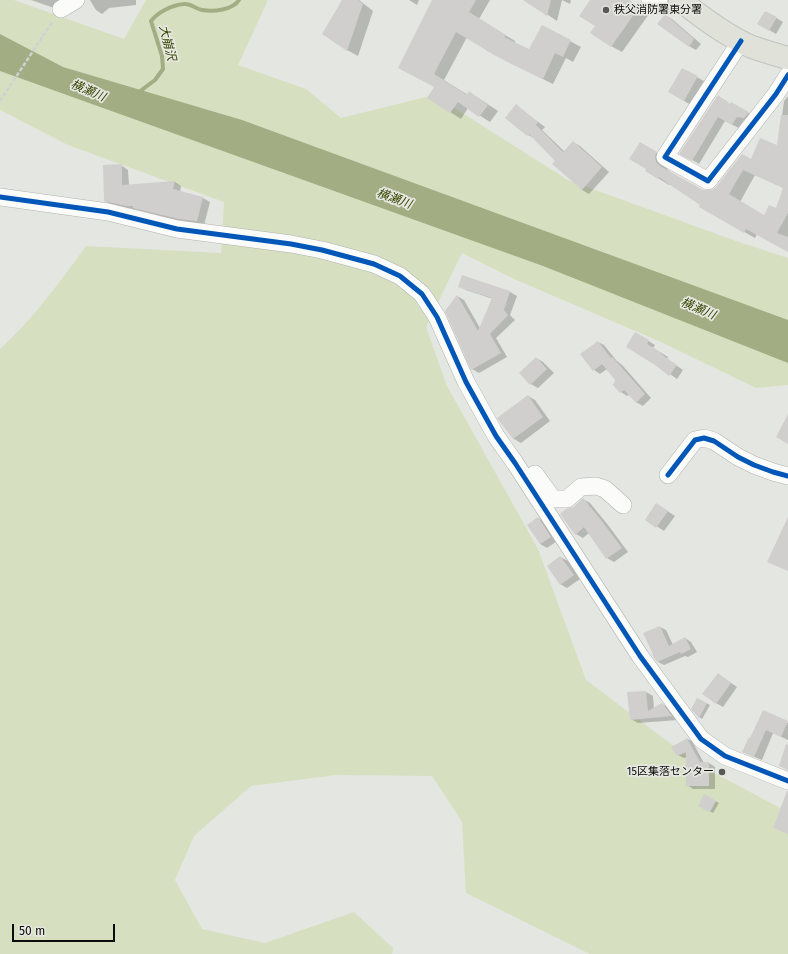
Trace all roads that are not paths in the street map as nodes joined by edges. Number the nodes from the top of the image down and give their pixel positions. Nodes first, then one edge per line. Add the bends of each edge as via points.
1 (76, 0) edge
2 (650, 0) edge
3 (659, 0) edge
4 (680, 0) edge
5 (61, 9) road end
6 (741, 41) junction
7 (788, 58) edge
8 (788, 75) edge
9 (0, 197) edge
10 (515, 463) junction
11 (668, 475) dead end
12 (788, 476) edge
13 (623, 505) dead end
14 (788, 781) edge

1 - 5 street
2 - 3 street
4 - 6 main road
6 - 7 main road
6 - 8 street via 665,157 708,181
9 - 10 street via 108,212 177,229 314,249 374,264 400,276 422,294 437,317 466,382 496,436
10 - 13 street via 527,463 553,499 567,499 582,487 596,486 605,489
10 - 14 street via 636,650 701,739 725,756
11 - 12 street via 694,440 704,438 714,441 754,465

